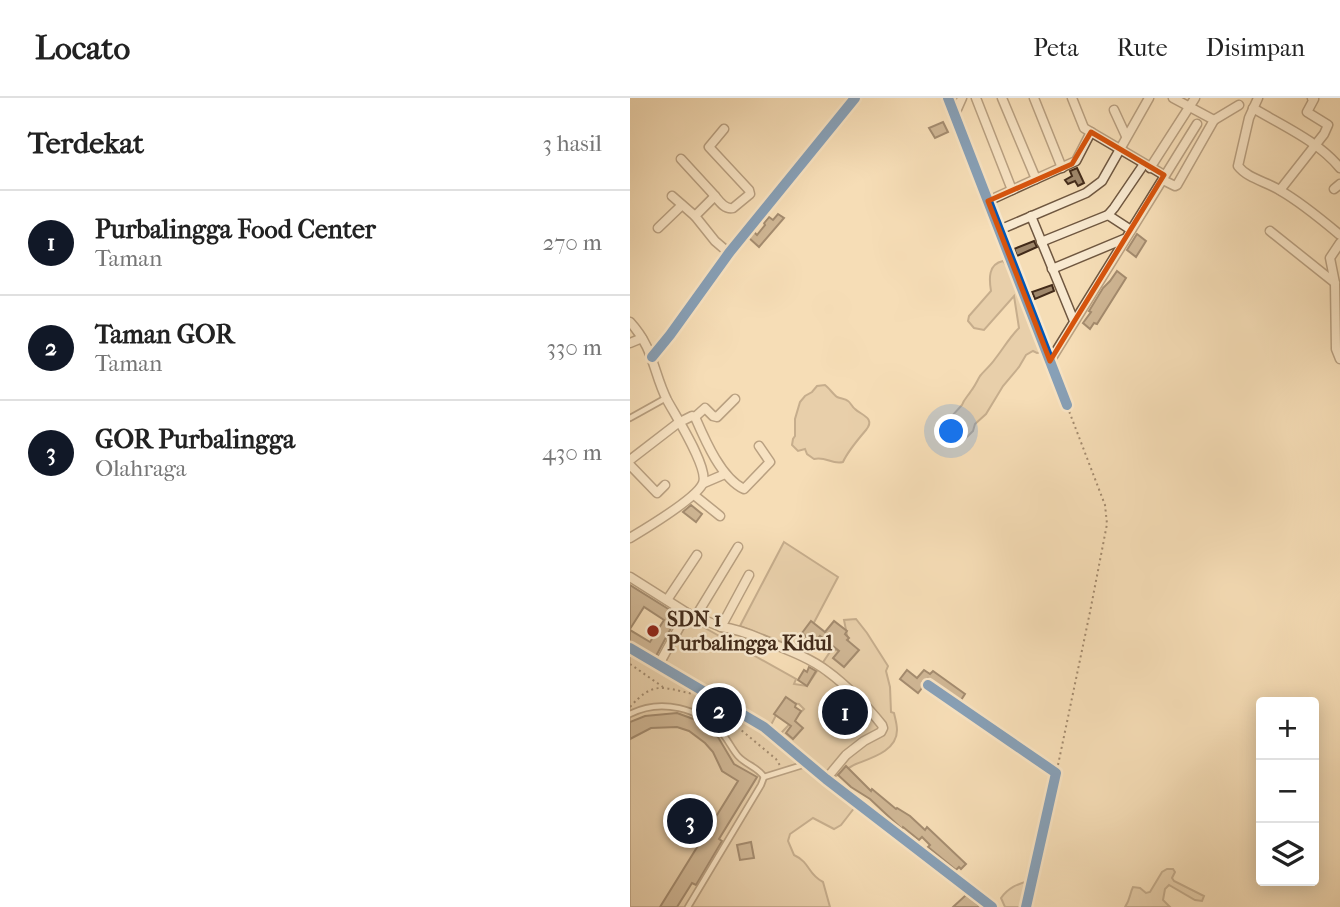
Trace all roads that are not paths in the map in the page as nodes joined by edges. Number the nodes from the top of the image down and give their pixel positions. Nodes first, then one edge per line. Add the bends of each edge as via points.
1 (855, 98) edge
2 (948, 98) edge
3 (962, 98) edge
4 (976, 98) edge
5 (1002, 98) edge
6 (1034, 98) edge
7 (1072, 98) edge
8 (1149, 98) edge
9 (1173, 98) edge
10 (1195, 98) edge
11 (1258, 98) edge
12 (1312, 98) edge
13 (1189, 106) junction
14 (1239, 106) dead end
15 (1253, 108) junction
16 (1114, 110) dead end
17 (954, 116) junction
18 (1214, 120) junction
19 (1197, 124) dead end
20 (724, 129) dead end
21 (1091, 132) junction
22 (1126, 136) junction
23 (1316, 145) junction
24 (1119, 149) junction
25 (681, 159) dead end
26 (1147, 166) junction
27 (1062, 168) junction
28 (1340, 169) edge
29 (1163, 177) junction
30 (1036, 179) junction
31 (1012, 190) junction
32 (1280, 190) junction
33 (672, 196) dead end
34 (715, 196) junction
35 (988, 201) junction
36 (682, 205) junction
37 (1108, 215) junction
38 (695, 216) junction
39 (1031, 216) junction
40 (659, 228) dead end
41 (999, 230) junction
42 (1131, 230) junction
43 (1270, 231) dead end
44 (1340, 235) edge
45 (1125, 239) junction
46 (1041, 242) junction
47 (1340, 243) edge
48 (729, 253) junction
49 (1052, 268) junction
50 (1335, 283) junction
51 (1074, 321) junction
52 (630, 323) edge
53 (642, 338) junction
54 (630, 342) edge
55 (652, 357) junction
56 (1340, 359) edge
57 (1050, 361) junction
58 (666, 398) junction
59 (734, 399) dead end
60 (1067, 405) road end
61 (692, 416) junction
62 (630, 418) edge
63 (679, 422) junction
64 (699, 444) junction
65 (759, 446) dead end
66 (630, 463) edge
67 (723, 475) junction
68 (704, 483) junction
69 (665, 485) dead end
70 (694, 495) junction
71 (720, 516) dead end
72 (630, 538) edge
73 (738, 547) dead end
74 (697, 555) dead end
75 (750, 575) dead end
76 (630, 577) edge
77 (667, 600) junction
78 (687, 612) junction
79 (696, 617) junction
80 (721, 627) junction
81 (630, 649) edge
82 (658, 666) junction
83 (928, 685) dead end
84 (630, 714) edge
85 (808, 764) junction
86 (764, 777) junction
87 (826, 779) junction
88 (688, 907) edge
89 (992, 907) edge
90 (1026, 907) edge

1 - 48 street
2 - 17 street
3 - 17 street
4 - 31 street
5 - 30 street
6 - 27 street
7 - 21 street via 1084,128
8 - 22 street
9 - 13 street
10 - 13 street
11 - 15 street
12 - 23 street via 1307,112 1328,125
13 - 18 street
13 - 26 street
14 - 18 street
15 - 23 street
15 - 32 street via 1238,166
16 - 22 street
17 - 35 street
18 - 29 street via 1177,185
19 - 29 street
20 - 34 street via 709,147 750,194 730,209
21 - 24 street
21 - 27 street via 1079,158
22 - 24 street
23 - 28 street
23 - 32 street
24 - 26 street
24 - 39 street via 1096,187
25 - 34 street
26 - 29 street
26 - 37 street
27 - 30 street
29 - 42 street
30 - 31 street
31 - 35 street
32 - 44 street
33 - 36 street
34 - 38 street
35 - 41 street
36 - 38 street
36 - 40 street
37 - 42 street
37 - 46 street
38 - 48 street
39 - 41 street
39 - 46 street
41 - 57 street
42 - 45 street
43 - 50 street
45 - 49 street
45 - 51 street
46 - 49 street
47 - 50 street via 1330,258
48 - 55 street
49 - 51 street
50 - 56 street
51 - 57 street
52 - 53 street
53 - 54 street
53 - 55 street
55 - 58 street
57 - 60 street
58 - 62 lane
58 - 63 street
59 - 61 street via 717,417 705,408
61 - 63 street
61 - 64 street
63 - 64 street
63 - 66 street
64 - 67 street
64 - 68 street
65 - 67 street via 770,462 744,489
66 - 69 street via 657,493
67 - 68 street
68 - 70 street
70 - 71 street
70 - 72 street
73 - 79 street
74 - 77 street
75 - 80 street
76 - 77 street
77 - 78 street
78 - 79 street
78 - 82 street
79 - 80 street
80 - 87 street via 764,640 827,671 882,725 881,732 846,755
81 - 82 street
82 - 85 street via 754,720
83 - 90 street via 1056,773
84 - 86 lane via 656,706 693,712 715,726 740,759
85 - 86 lane
85 - 87 street
86 - 88 lane
87 - 89 street

